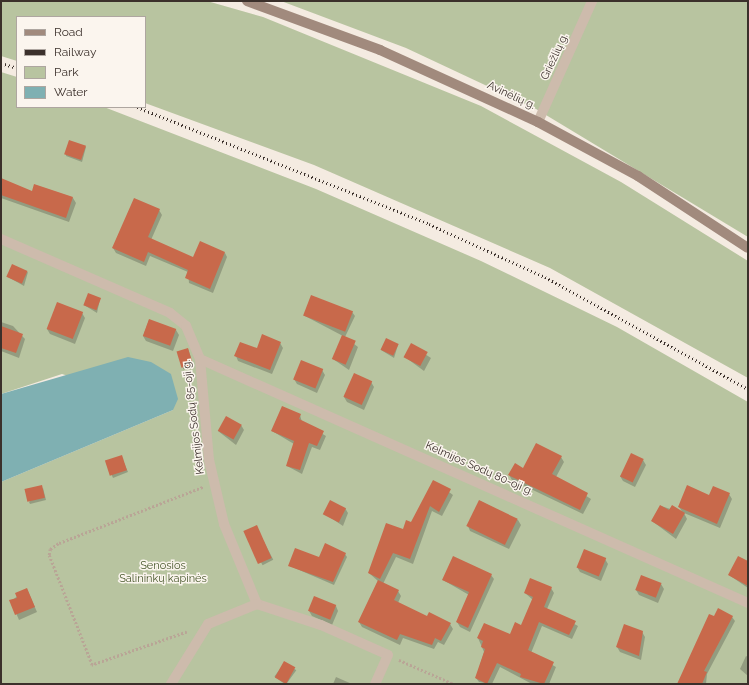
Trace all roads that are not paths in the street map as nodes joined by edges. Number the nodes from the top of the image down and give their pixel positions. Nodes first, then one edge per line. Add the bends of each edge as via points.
1 (247, 1) edge
2 (592, 1) edge
3 (538, 122) junction
4 (1, 239) edge
5 (748, 248) edge
6 (200, 359) junction
7 (748, 603) edge
8 (257, 604) junction
9 (172, 684) edge
10 (375, 684) edge

1 - 3 main road, Avinėlių g. via 380,50
2 - 3 street, Griežlių g.
3 - 5 main road, Avinėlių g. via 638,176
4 - 6 street, Kelmijos Sodų 85-oji g. via 170,313 190,333
6 - 7 street, Kelmijos Sodų 80-oji g.
6 - 8 street, Kelmijos Sodų 85-oji g. via 214,482 224,524
8 - 9 street via 208,624
8 - 10 street via 321,625 388,656

